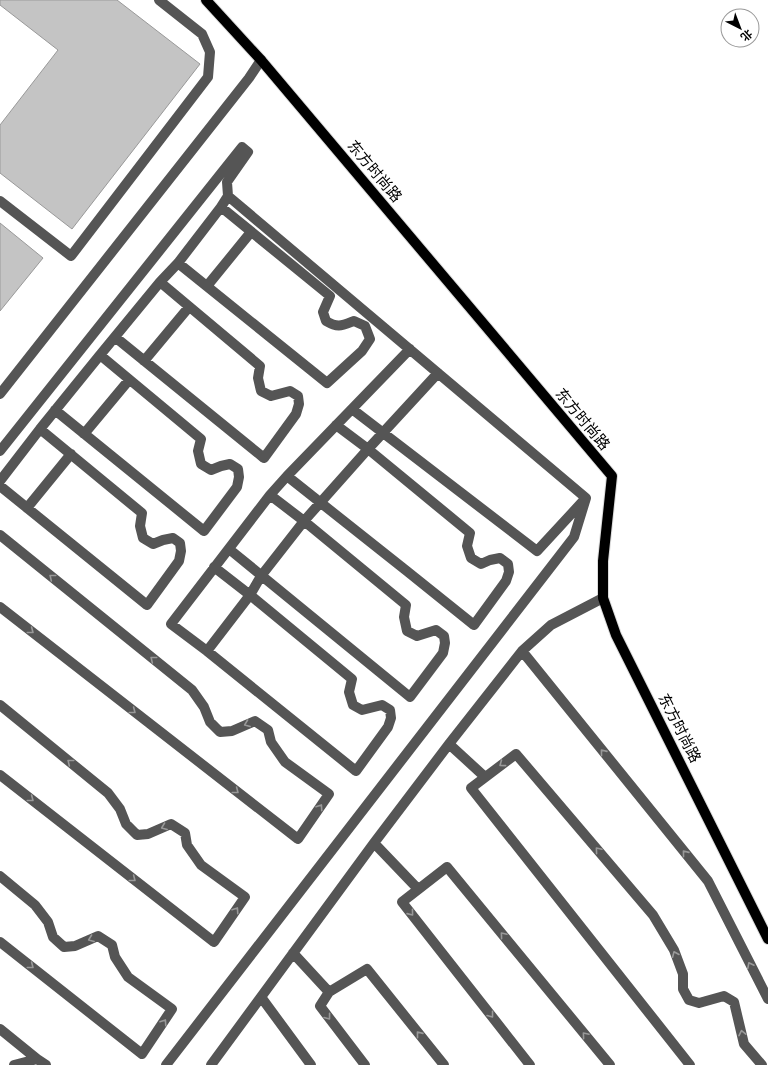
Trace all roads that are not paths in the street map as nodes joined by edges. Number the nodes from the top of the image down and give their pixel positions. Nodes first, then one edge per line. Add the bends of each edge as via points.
1 (159, 0) edge
2 (206, 0) edge
3 (262, 60) junction
4 (228, 196) junction
5 (0, 201) edge
6 (221, 207) junction
7 (252, 232) junction
8 (178, 263) junction
9 (160, 282) junction
10 (207, 286) junction
11 (189, 307) junction
12 (115, 337) junction
13 (410, 349) junction
14 (100, 355) junction
15 (144, 361) junction
16 (438, 373) junction
17 (129, 380) junction
18 (0, 394) edge
19 (352, 409) junction
20 (55, 410) junction
21 (336, 425) junction
22 (40, 429) junction
23 (383, 432) junction
24 (84, 434) junction
25 (368, 449) junction
26 (0, 451) edge
27 (71, 454) junction
28 (287, 476) junction
29 (0, 481) edge
30 (0, 486) edge
31 (270, 495) junction
32 (586, 498) junction
33 (320, 502) junction
34 (27, 508) junction
35 (304, 520) junction
36 (0, 535) edge
37 (228, 549) junction
38 (214, 567) junction
39 (261, 576) junction
40 (250, 595) junction
41 (603, 598) junction
42 (0, 607) edge
43 (207, 651) junction
44 (522, 651) junction
45 (0, 705) edge
46 (449, 744) junction
47 (0, 775) edge
48 (485, 777) junction
49 (374, 843) junction
50 (0, 876) edge
51 (418, 889) junction
52 (768, 939) edge
53 (0, 942) edge
54 (293, 953) junction
55 (329, 992) junction
56 (261, 997) junction
57 (768, 999) edge
58 (0, 1029) edge
59 (41, 1062) edge
60 (14, 1065) edge
61 (166, 1065) edge
62 (212, 1065) edge
63 (311, 1065) edge
64 (365, 1065) edge
65 (444, 1065) edge
66 (530, 1065) edge
67 (610, 1065) edge
68 (690, 1065) edge
69 (762, 1065) edge

1 - 5 lane via 202,34 210,52 208,77 72,256
2 - 3 main road, 东方时尚路
3 - 18 lane
3 - 41 main road, 东方时尚路 via 612,476 603,561
4 - 6 lane
4 - 13 lane
4 - 26 lane via 227,182 248,152 242,147
6 - 7 lane
6 - 8 lane
7 - 10 lane
7 - 10 lane via 330,296 323,312 326,321 334,326 354,321 365,326 370,339 362,351 327,384
8 - 9 lane
8 - 10 lane
9 - 11 lane
9 - 12 lane
11 - 15 lane
11 - 15 lane via 260,366 258,378 261,391 271,396 290,391 298,396 296,414 264,458
12 - 14 lane
12 - 15 lane
13 - 16 lane
13 - 19 lane
14 - 17 lane
14 - 20 lane
16 - 23 lane
16 - 32 lane
17 - 24 lane
17 - 24 lane via 201,439 198,452 201,464 211,470 230,464 238,469 237,487 204,531
19 - 21 lane
19 - 23 lane
20 - 22 lane
20 - 24 lane
21 - 25 lane
21 - 28 lane
22 - 27 lane
22 - 29 lane
23 - 25 lane
23 - 32 lane via 536,551
25 - 33 lane
25 - 33 lane via 470,533 467,546 471,558 481,564 500,558 508,564 506,581 474,625
27 - 34 lane
27 - 34 lane via 142,513 140,526 143,538 153,544 173,538 180,544 179,561 147,605
28 - 31 lane
28 - 33 lane
30 - 34 lane
31 - 35 lane
31 - 37 lane
32 - 61 lane via 574,538
33 - 35 lane
35 - 39 lane
35 - 39 lane via 406,605 404,617 407,630 417,636 436,630 444,636 443,653 410,697
42 -> 36 lane via 298,839 329,794 285,762 271,742 268,730 255,721 232,731 220,732 210,722 204,707 192,690
37 - 38 lane
37 - 39 lane
38 - 40 lane
38 - 43 lane via 171,624
39 - 40 lane
40 - 43 lane
40 - 43 lane via 352,679 349,692 353,705 362,710 382,705 390,710 388,727 356,772
41 - 44 lane via 551,625
41 - 52 main road, 东方时尚路 via 616,635
44 - 46 lane
57 -> 44 lane via 708,881
47 -> 45 lane via 214,942 245,897 201,865 187,845 184,833 171,824 148,834 137,835 126,824 120,809 108,793
46 - 48 lane
46 - 49 lane
48 - 68 lane via 471,788
69 -> 48 lane via 744,1044 734,1002 724,996 699,1003 688,1000 683,989 683,974 674,950 653,915 516,754
49 - 51 lane
49 - 54 lane
53 -> 50 lane via 142,1054 172,1009 128,977 115,957 112,945 98,936 75,946 64,947 53,936 48,922 35,905
51 -> 66 lane via 402,902
67 -> 51 lane via 447,867
54 - 55 lane
54 - 56 lane
55 -> 64 lane via 320,1006
65 -> 55 lane via 367,969
56 - 62 lane
56 - 63 lane
58 - 59 lane
59 - 60 lane

